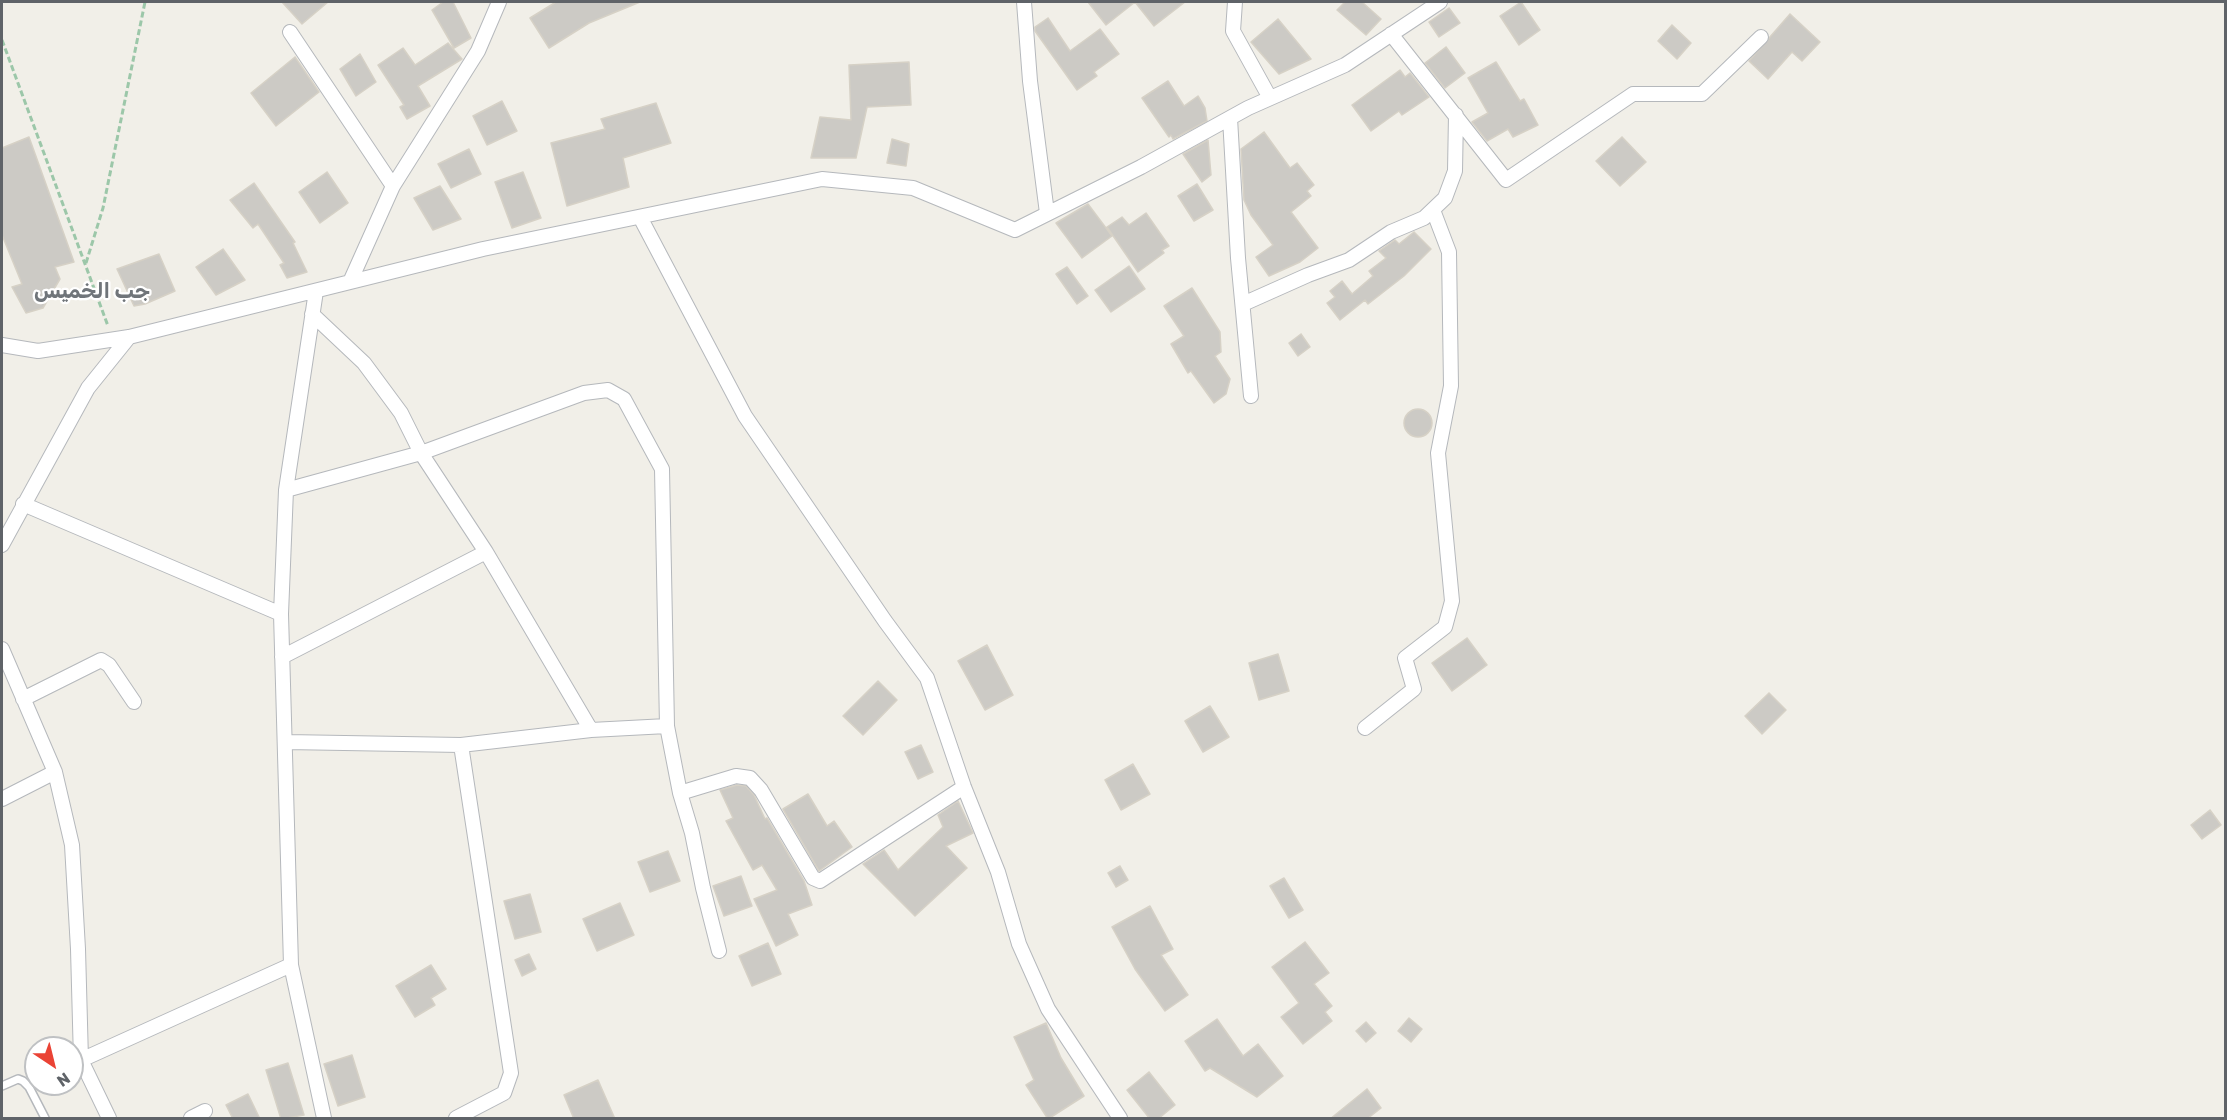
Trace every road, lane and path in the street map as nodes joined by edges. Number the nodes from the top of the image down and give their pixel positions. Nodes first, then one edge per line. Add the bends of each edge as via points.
1 (145, 2) edge
2 (500, 2) edge
3 (1024, 2) edge
4 (1235, 2) edge
5 (1440, 2) edge
6 (290, 32) dead end
7 (1392, 34) junction
8 (1761, 37) dead end
9 (2, 40) edge
10 (1270, 98) junction
11 (1456, 115) junction
12 (1230, 118) junction
13 (393, 186) junction
14 (1433, 210) junction
15 (1047, 213) junction
16 (640, 217) junction
17 (85, 264) junction
18 (350, 282) junction
19 (316, 291) junction
20 (1243, 304) junction
21 (312, 314) junction
22 (129, 337) junction
23 (113, 339) junction
24 (2, 345) edge
25 (1251, 396) dead end
26 (420, 453) junction
27 (286, 490) junction
28 (23, 504) junction
29 (2, 545) edge
30 (486, 552) junction
31 (281, 614) junction
32 (2, 649) edge
33 (282, 657) junction
34 (23, 699) junction
35 (134, 702) dead end
36 (667, 726) junction
37 (1365, 728) dead end
38 (591, 730) junction
39 (286, 742) junction
40 (461, 745) junction
41 (55, 772) junction
42 (964, 787) junction
43 (680, 793) junction
44 (2, 799) edge
45 (719, 951) dead end
46 (291, 964) junction
47 (80, 1036) edge
48 (84, 1059) edge
49 (84, 1066) edge
50 (2, 1086) edge
51 (205, 1111) dead end
52 (45, 1119) edge
53 (109, 1119) edge
54 (191, 1119) edge
55 (324, 1119) edge
56 (456, 1119) edge
57 (1120, 1119) edge

1 - 17 path via 103,208
2 - 13 street via 478,51
3 - 15 street
4 - 10 street via 1233,31
5 - 7 street
6 - 13 street
7 - 10 street via 1345,65
7 - 11 street
8 - 11 street via 1702,94 1633,94 1506,180
9 - 17 path
10 - 12 street
11 - 14 street via 1455,171 1445,198
12 - 15 street
12 - 20 street
13 - 18 street
14 - 20 street via 1349,260
14 - 37 street via 1449,252 1451,386 1438,453 1452,601 1445,627 1405,658 1414,688
15 - 16 street via 1015,230 912,188 822,179
16 - 18 street via 483,249
16 - 42 street via 746,416 927,678
17 - 23 path
18 - 19 street
19 - 21 street
19 - 22 street
20 - 25 street
21 - 26 street via 364,363 401,413
21 - 27 street
22 - 23 street
22 - 28 street via 88,388
23 - 24 street via 38,351
26 - 27 street
26 - 30 street
26 - 36 street via 584,393 608,390 624,399 662,469
27 - 31 street
28 - 29 street
28 - 31 street
30 - 33 street
30 - 38 street
31 - 33 street
32 - 34 street
33 - 39 street
34 - 35 street via 101,660 109,665
34 - 41 street
36 - 38 street
36 - 43 street
38 - 40 street
39 - 40 street
39 - 46 street
40 - 56 street via 511,1073 504,1093
41 - 44 street
41 - 47 street via 72,845
42 - 43 street via 820,881 813,878 750,778 736,776
42 - 57 street via 998,872 1019,944 1048,1009
43 - 45 street
46 - 48 street
46 - 55 street
49 - 53 street
50 - 52 lane via 18,1079 23,1081
51 - 54 street

